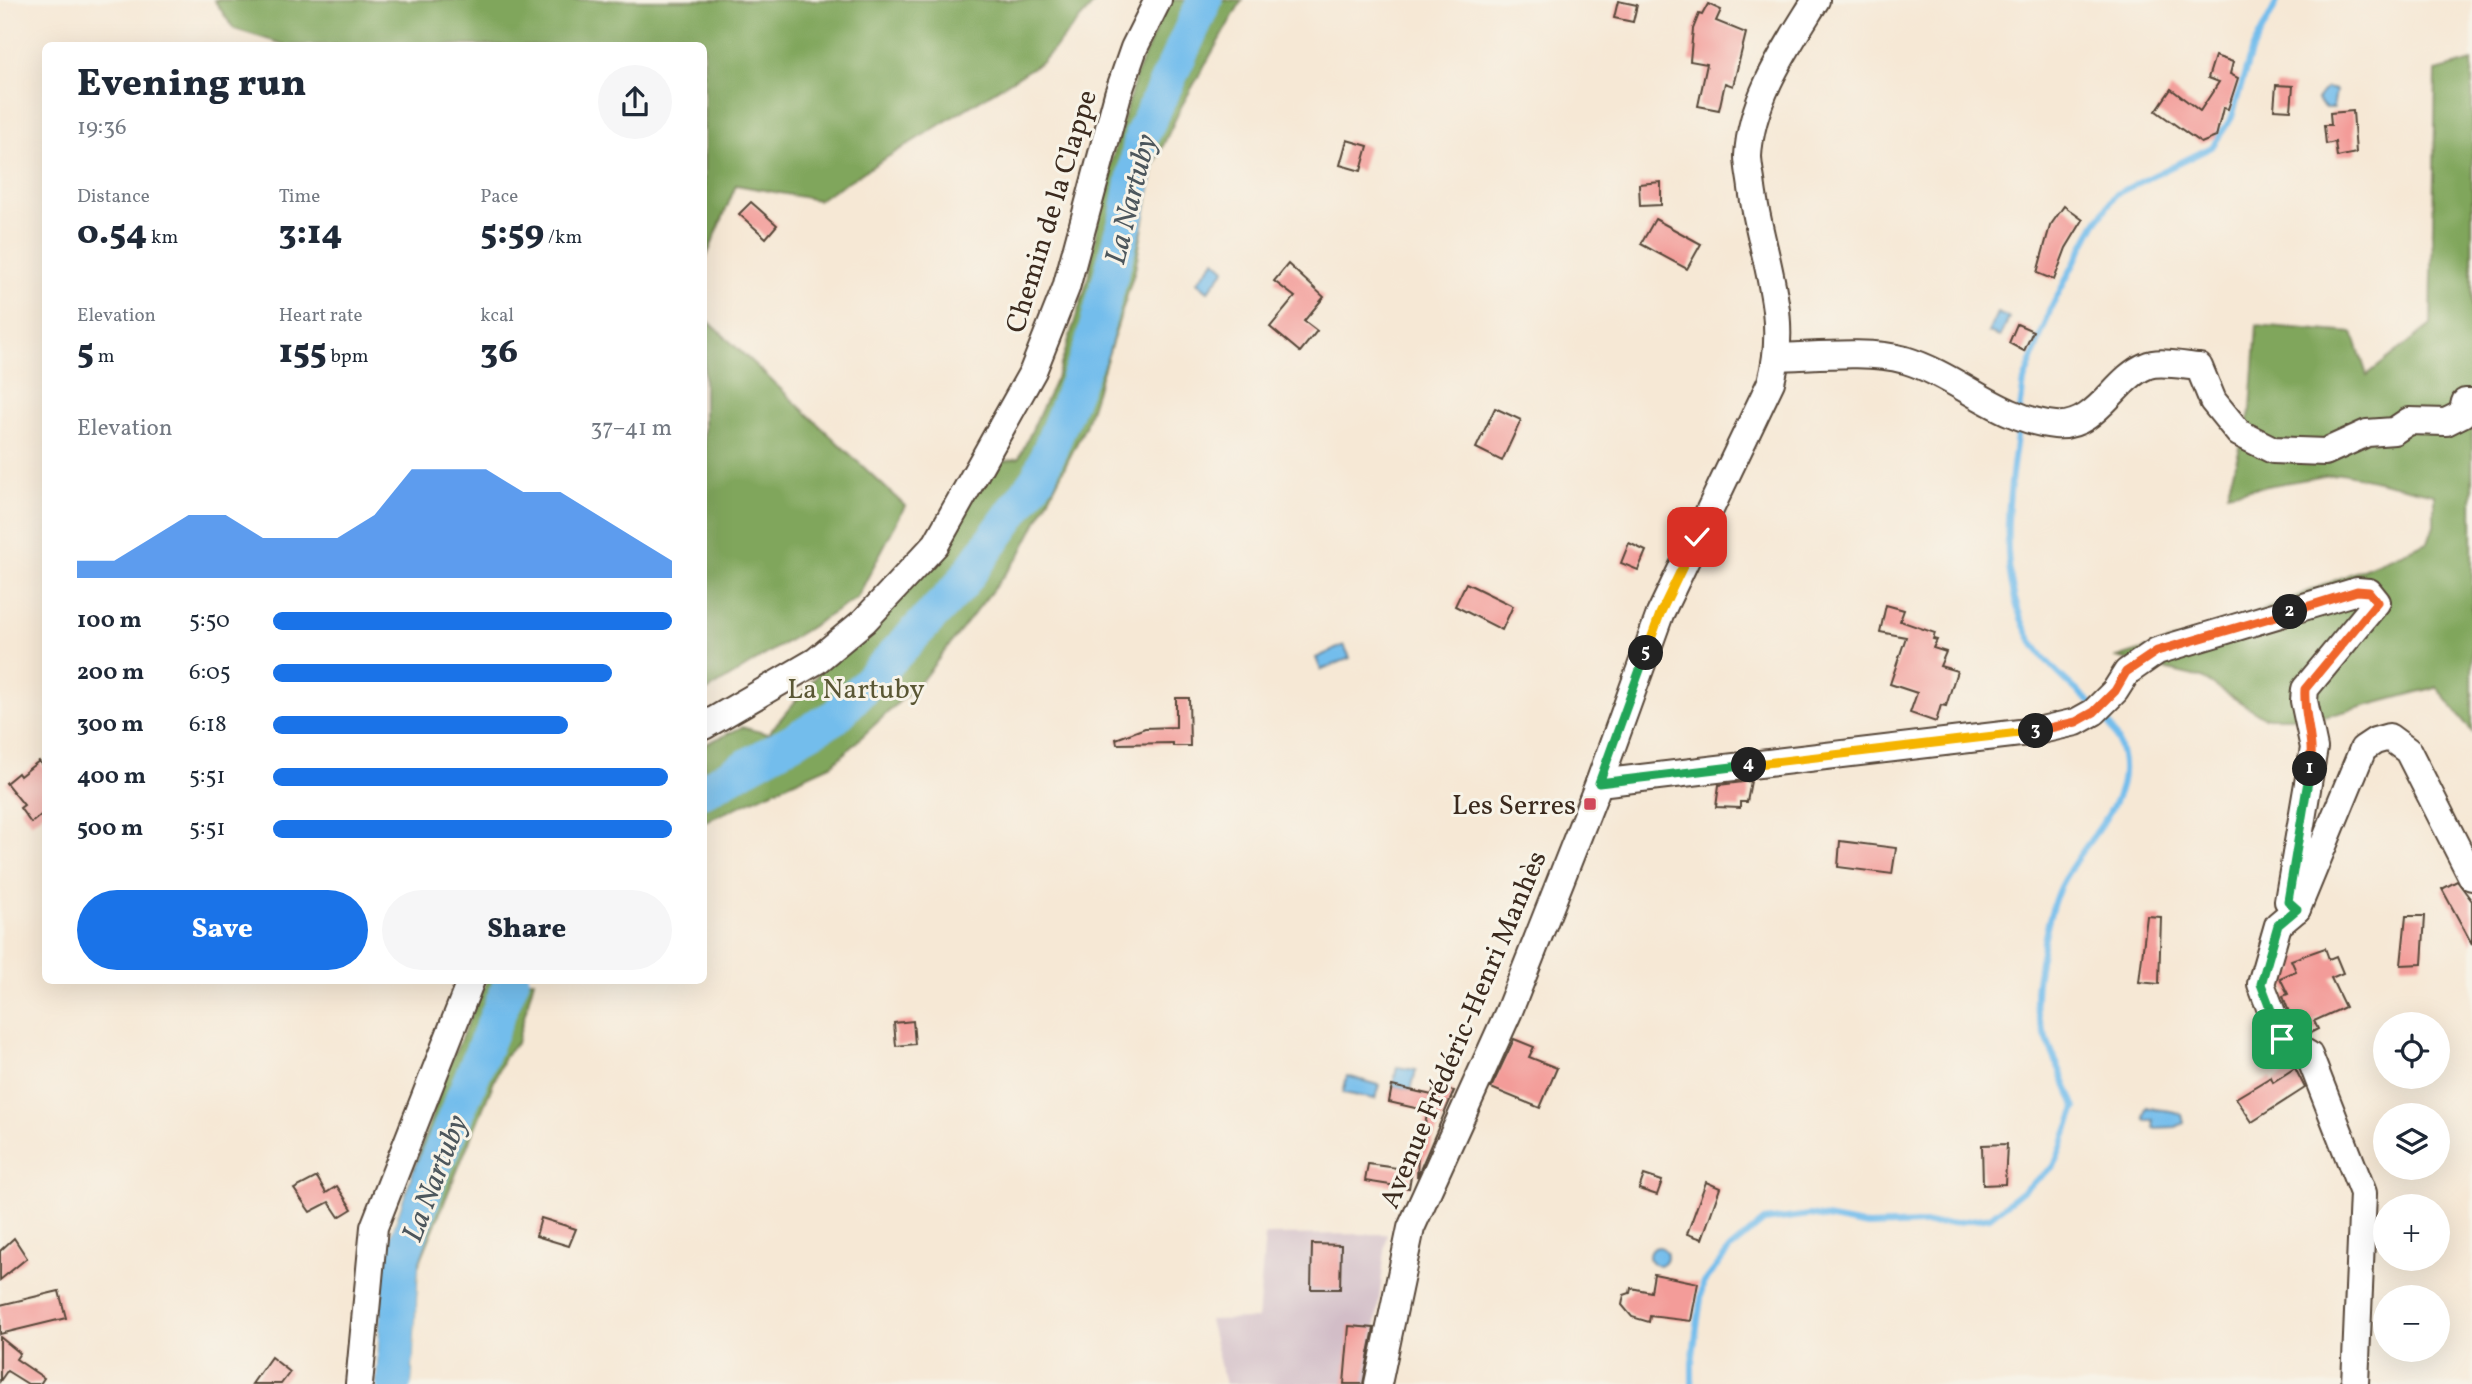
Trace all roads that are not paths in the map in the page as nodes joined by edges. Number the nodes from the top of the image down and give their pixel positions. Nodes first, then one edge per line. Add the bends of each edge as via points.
1 (1158, 0) edge
2 (1816, 0) edge
3 (1778, 357) junction
4 (2472, 402) edge
5 (707, 724) edge
6 (1599, 783) junction
7 (2472, 877) edge
8 (2297, 909) junction
9 (469, 984) edge
10 (359, 1384) edge
11 (1378, 1384) edge
12 (2355, 1384) edge

1 - 5 street, Chemin de la Clappe via 1118,94 1066,288 1033,370 936,544 864,621 816,661
2 - 3 street, Avenue Frédéric-Henri Manhès via 1775,68 1761,101 1748,156 1756,219 1779,321
3 - 4 street via 1903,359 1956,382 2019,418 2058,426 2099,407 2148,365 2199,367 2213,401 2239,433 2273,450 2325,452 2367,433 2394,431 2409,421 2445,422 2462,414 2465,402
3 - 6 street, Avenue Frédéric-Henri Manhès via 1771,382 1660,614
6 - 8 street via 2023,733 2076,722 2094,712 2126,672 2157,651 2357,591 2369,592 2377,602 2305,689 2314,748 2288,901
6 - 11 street, Avenue Frédéric-Henri Manhès via 1509,1011 1411,1228
7 - 8 street via 2408,751 2389,737 2363,750
8 - 12 street via 2278,925 2261,984 2282,1039 2309,1055 2363,1193
9 - 10 street via 374,1227

